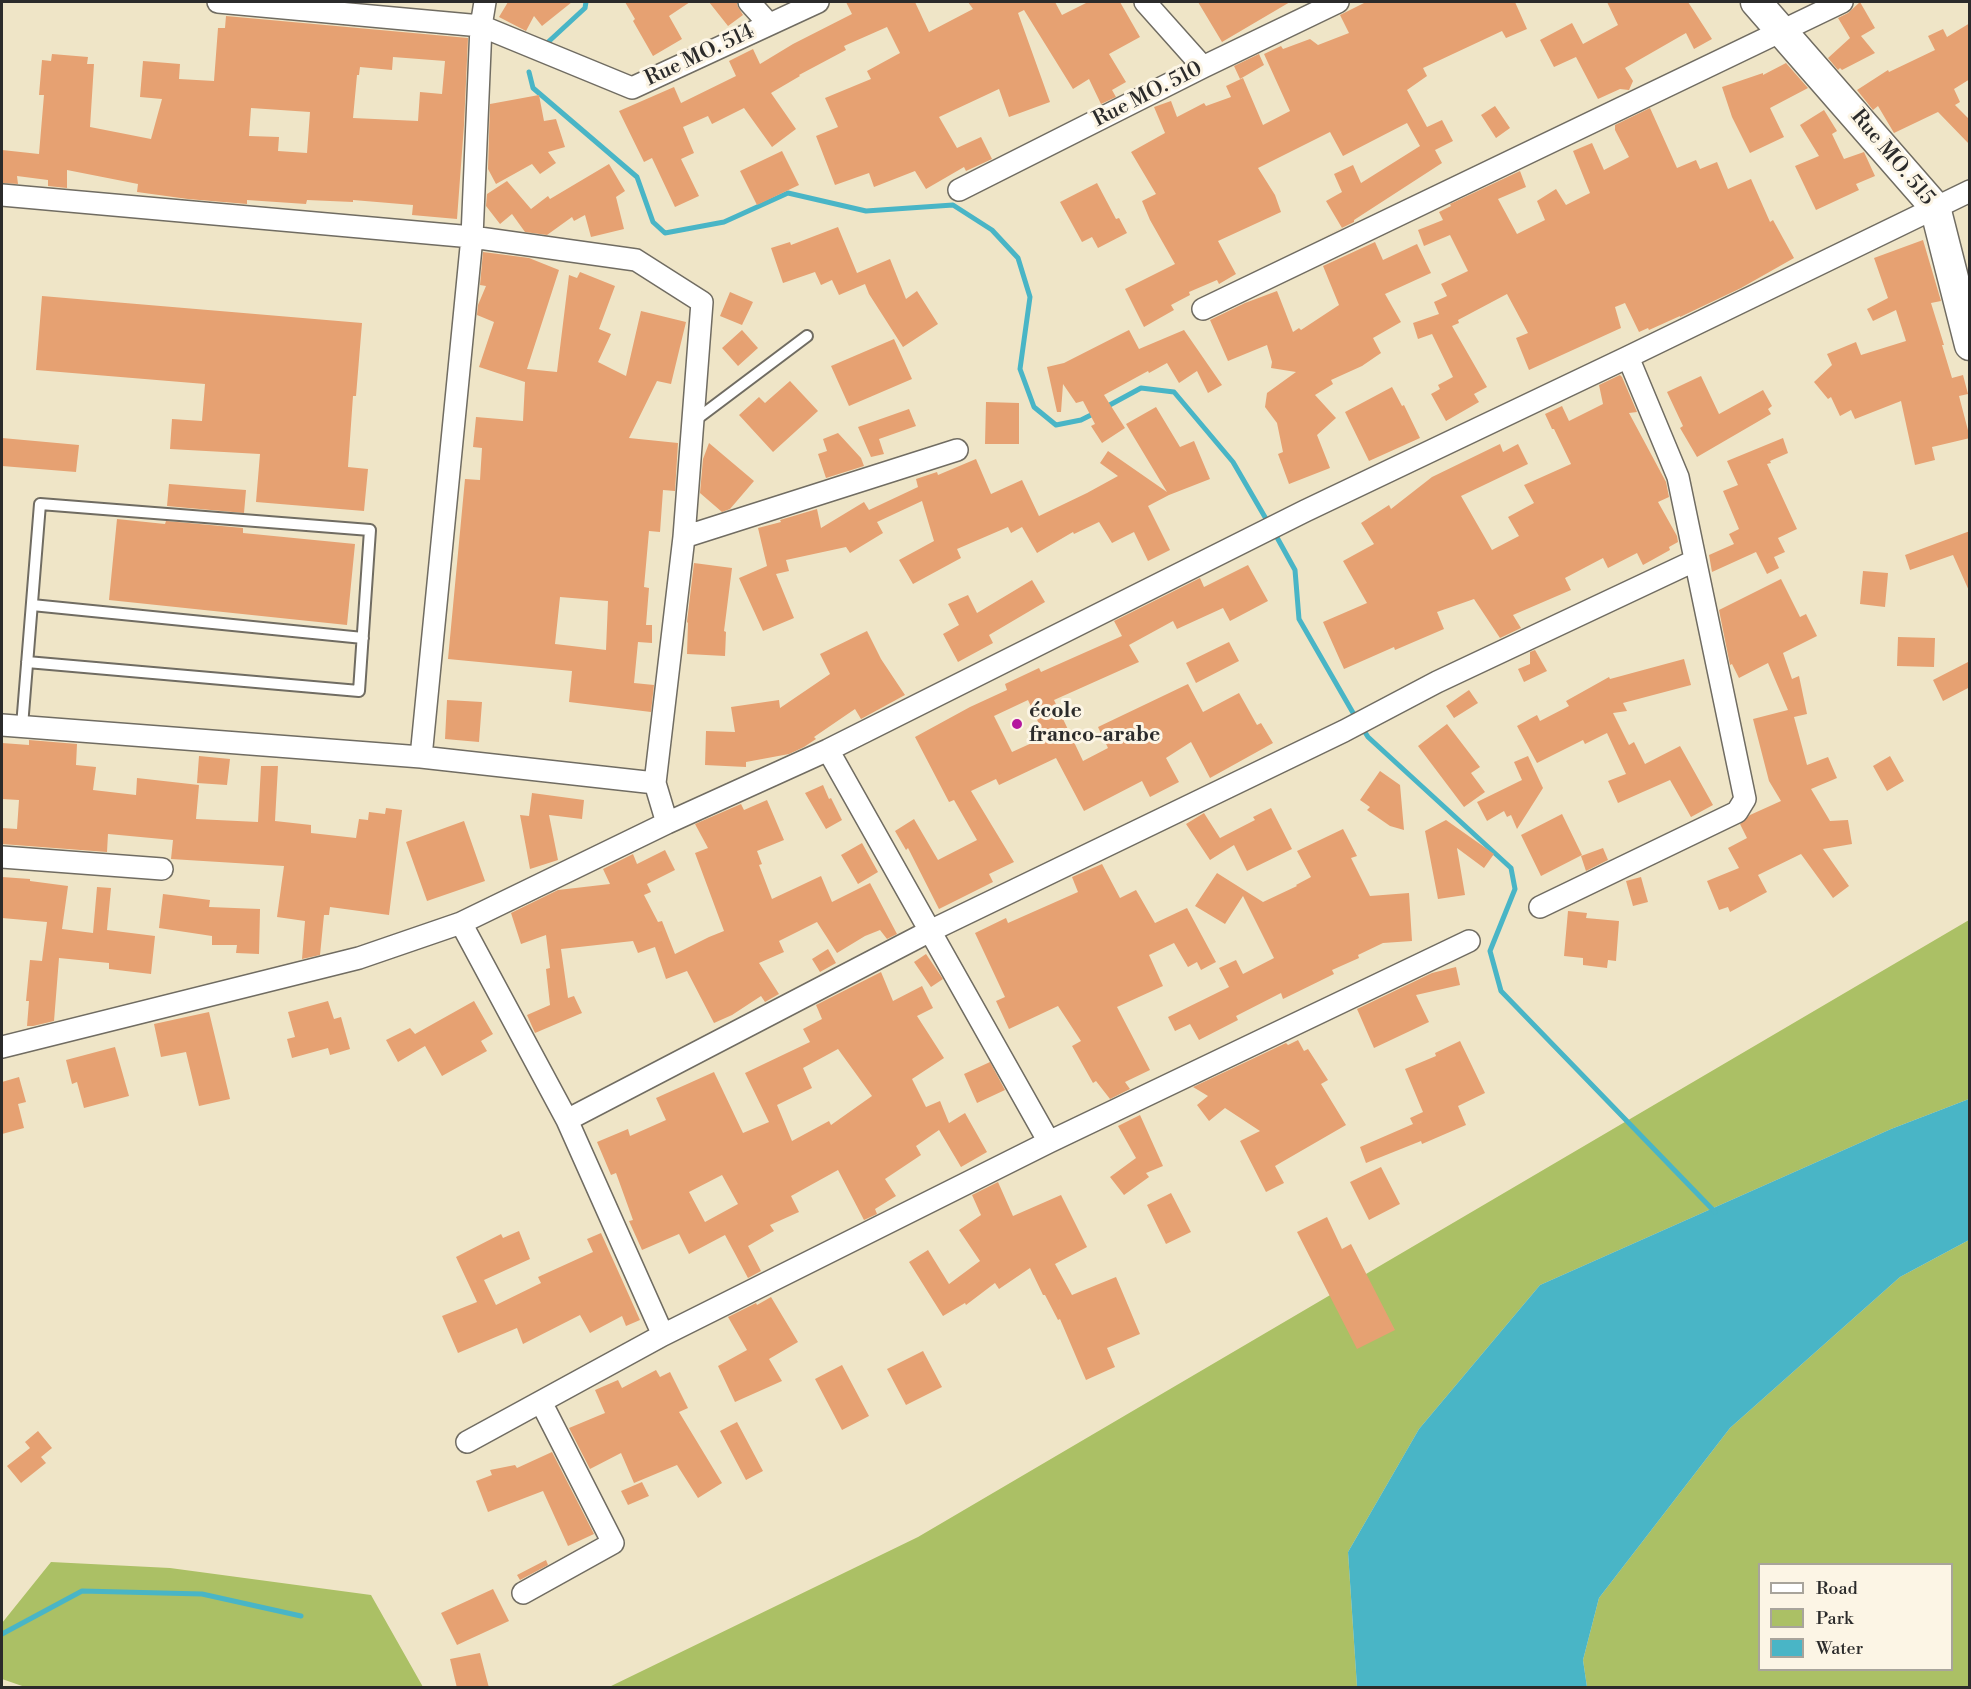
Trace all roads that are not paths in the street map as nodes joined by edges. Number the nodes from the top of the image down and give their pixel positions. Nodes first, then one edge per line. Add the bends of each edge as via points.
1 (218, 2) edge
2 (485, 2) edge
3 (749, 2) edge
4 (818, 2) edge
5 (1145, 2) edge
6 (1338, 2) edge
7 (1756, 2) edge
8 (1842, 2) edge
9 (769, 24) junction
10 (481, 26) junction
11 (1783, 31) junction
12 (1203, 67) junction
13 (959, 190) dead end
14 (1970, 190) edge
15 (2, 195) edge
16 (1935, 207) junction
17 (472, 237) junction
18 (1203, 309) dead end
19 (807, 336) dead end
20 (1970, 345) edge
21 (1628, 357) junction
22 (692, 423) junction
23 (957, 450) dead end
24 (684, 537) junction
25 (1694, 561) junction
26 (32, 604) junction
27 (363, 638) junction
28 (27, 662) junction
29 (12, 726) edge
30 (828, 750) junction
31 (421, 757) junction
32 (655, 783) junction
33 (667, 823) junction
34 (2, 857) edge
35 (162, 869) dead end
36 (1540, 907) dead end
37 (461, 923) junction
38 (930, 931) junction
39 (1469, 941) dead end
40 (2, 1047) edge
41 (567, 1120) junction
42 (1049, 1142) junction
43 (663, 1335) junction
44 (541, 1402) junction
45 (467, 1442) dead end
46 (523, 1593) dead end

1 - 10 street, Rue MO. 514
2 - 10 street
3 - 9 street
4 - 9 street, Rue MO. 514
5 - 12 street
6 - 12 street, Rue MO. 510
7 - 11 street, Rue MO. 515
8 - 11 street
9 - 10 street, Rue MO. 514 via 632,88
10 - 17 street
11 - 16 street, Rue MO. 515
11 - 18 street
12 - 13 street, Rue MO. 510
14 - 16 street
15 - 17 street
16 - 20 street, Rue MO. 515
16 - 21 street
17 - 22 street via 636,260 702,302
17 - 31 street
19 - 22 lane
21 - 25 street via 1678,477
21 - 30 street via 1249,538
22 - 24 street
23 - 24 street
24 - 32 street
25 - 36 street via 1745,799 1737,812
25 - 38 street via 1437,682
26 - 27 lane
26 - 27 lane via 40,504 370,530
26 - 28 lane
27 - 28 lane via 359,691
28 - 29 lane
29 - 31 street
30 - 33 street
30 - 38 street
31 - 32 street
32 - 33 street
33 - 37 street
34 - 35 street
37 - 40 street via 358,958
37 - 41 street
38 - 41 street
38 - 42 street
39 - 42 street
41 - 43 street
42 - 43 street
43 - 44 street
44 - 45 street
44 - 46 street via 613,1543

